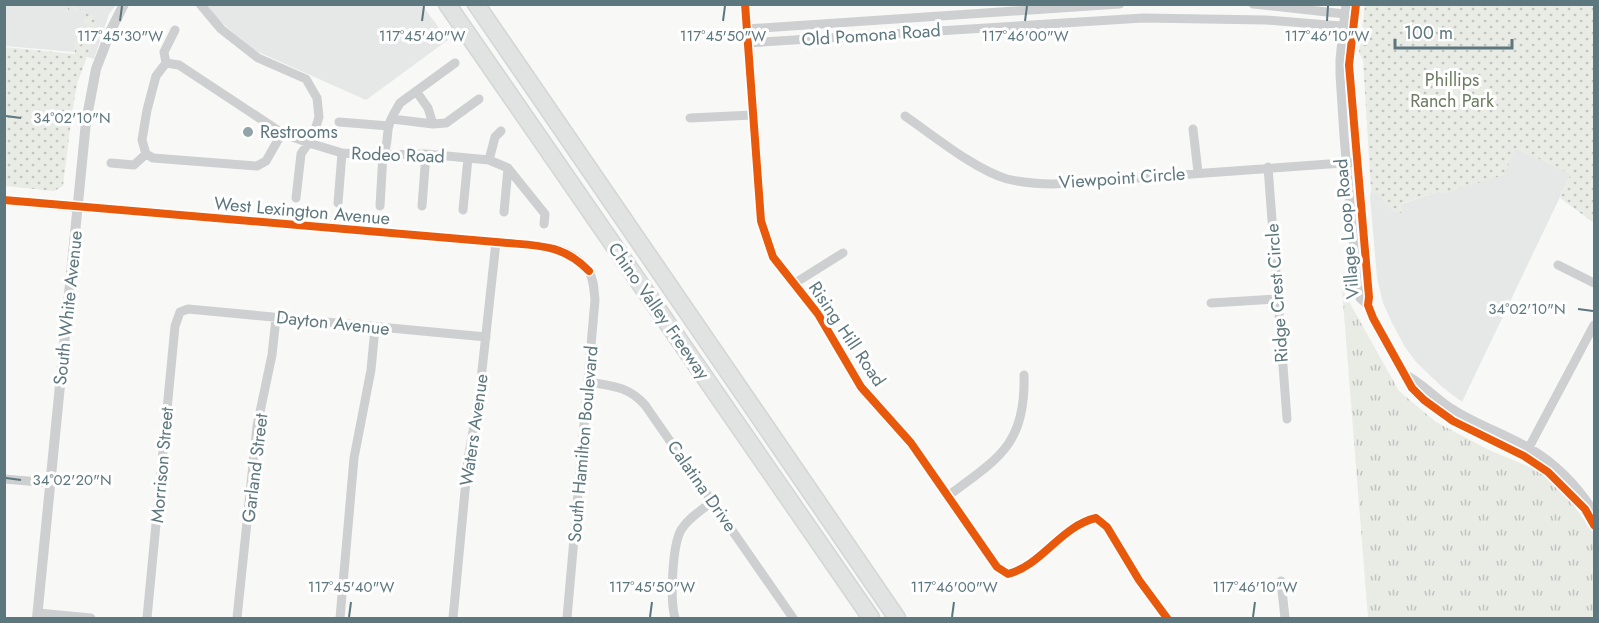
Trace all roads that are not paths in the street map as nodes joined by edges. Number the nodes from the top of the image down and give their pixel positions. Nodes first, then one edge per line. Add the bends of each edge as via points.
1 (124, 4) edge
2 (200, 4) edge
3 (447, 4) edge
4 (476, 4) edge
5 (745, 4) edge
6 (1120, 4) edge
7 (1253, 4) edge
8 (1356, 4) edge
9 (1345, 9) edge
10 (1348, 26) junction
11 (747, 29) junction
12 (175, 30) dead end
13 (748, 43) junction
14 (166, 63) junction
15 (455, 63) dead end
16 (416, 92) junction
17 (479, 99) dead end
18 (753, 115) junction
19 (905, 116) dead end
20 (690, 118) dead end
21 (339, 122) dead end
22 (390, 123) junction
23 (433, 124) junction
24 (1193, 129) dead end
25 (501, 131) dead end
26 (282, 133) junction
27 (309, 143) junction
28 (342, 153) junction
29 (426, 153) junction
30 (146, 154) junction
31 (383, 154) junction
32 (468, 158) junction
33 (489, 160) junction
34 (1357, 162) junction
35 (111, 163) dead end
36 (1346, 163) junction
37 (1268, 167) junction
38 (508, 168) junction
39 (1198, 172) junction
40 (296, 198) dead end
41 (4, 200) edge
42 (338, 203) dead end
43 (380, 206) dead end
44 (422, 206) dead end
45 (78, 207) junction
46 (463, 210) dead end
47 (504, 212) dead end
48 (544, 224) dead end
49 (496, 242) junction
50 (843, 253) dead end
51 (1558, 265) dead end
52 (589, 271) joint
53 (795, 284) junction
54 (1594, 284) edge
55 (1277, 299) junction
56 (1211, 303) dead end
57 (1368, 305) junction
58 (180, 312) joint
59 (276, 318) junction
60 (1594, 325) edge
61 (375, 328) junction
62 (486, 337) junction
63 (1024, 375) dead end
64 (589, 382) junction
65 (1287, 419) dead end
66 (1526, 452) junction
67 (4, 479) edge
68 (51, 483) junction
69 (949, 495) junction
70 (713, 501) junction
71 (1594, 512) edge
72 (1594, 525) edge
73 (1281, 581) dead end
74 (38, 616) edge
75 (91, 618) edge
76 (147, 618) edge
77 (237, 618) edge
78 (340, 618) edge
79 (453, 618) edge
80 (567, 618) edge
81 (675, 618) edge
82 (793, 618) edge
83 (871, 618) edge
84 (897, 618) edge
85 (1167, 618) edge
86 (1285, 618) edge

1 - 45 street, South White Avenue via 96,69 86,122
2 - 27 street via 221,29 258,58 306,79 317,98 319,117
3 - 83 highway, Chino Valley Freeway
4 - 84 highway, Chino Valley Freeway
5 - 11 street, Rising Hill Road
6 - 11 street, Old Pomona Road
7 - 9 street
8 - 10 street, Village Loop Road
9 - 10 street, Village Loop Road
10 - 13 street, Old Pomona Road via 1223,18 1143,18
10 - 34 street, Village Loop Road
10 - 36 street, Village Loop Road via 1340,67
11 - 13 street, Rising Hill Road
12 - 14 street via 164,52
13 - 18 street, Rising Hill Road
14 - 26 street, Rodeo Road via 194,74
14 - 30 street via 156,76 147,110 142,140
15 - 16 street
16 - 22 street via 400,103
16 - 23 street via 428,108
17 - 23 street via 446,123
18 - 20 street
18 - 53 street, Rising Hill Road via 761,221 773,257
19 - 39 street, Viewpoint Circle via 974,163 1005,178 1030,184
21 - 22 street
22 - 23 street
22 - 31 street via 388,147
24 - 39 street
25 - 33 street via 495,137
26 - 27 street, Rodeo Road
26 - 30 street via 266,161 257,166 153,158
27 - 28 street, Rodeo Road
27 - 40 street via 301,154
28 - 31 street, Rodeo Road
28 - 42 street
29 - 31 street, Rodeo Road
29 - 32 street, Rodeo Road
29 - 44 street
30 - 35 street via 134,165
31 - 43 street
32 - 33 street, Rodeo Road
32 - 46 street
33 - 38 street, Rodeo Road
34 - 36 street, Viewpoint Circle
34 - 57 street, Village Loop Road
36 - 37 street, Viewpoint Circle
36 - 57 street, Village Loop Road via 1360,298
37 - 39 street, Viewpoint Circle
37 - 55 street, Ridge Crest Circle
38 - 47 street
38 - 48 street, Rodeo Road via 545,214
41 - 45 street, West Lexington Avenue
45 - 49 street, West Lexington Avenue
45 - 68 street, South White Avenue
49 - 52 street, West Lexington Avenue via 559,249
49 - 62 street, Waters Avenue
50 - 53 street
51 - 54 street
52 - 64 street, South Hamilton Boulevard via 595,300
53 - 69 street, Rising Hill Road via 818,314 861,387 911,442
55 - 56 street
55 - 65 street, Ridge Crest Circle
57 - 66 street, Village Loop Road via 1406,375 1454,411
58 - 59 street, Dayton Avenue via 188,309
58 - 76 street, Morrison Street via 175,326
59 - 61 street, Dayton Avenue
59 - 77 street, Garland Street via 257,426
60 - 66 street
61 - 62 street, Dayton Avenue
61 - 78 street via 354,458
62 - 79 street, Waters Avenue via 468,459
63 - 69 street via 1023,406 1012,439 1003,453
64 - 70 street, Calatina Drive via 635,394
64 - 80 street, South Hamilton Boulevard
66 - 71 street, Village Loop Road via 1555,467
66 - 72 street, Village Loop Road via 1567,489
67 - 68 street
68 - 74 street, South White Avenue
69 - 85 street, Rising Hill Road via 997,567 1008,574 1021,570 1071,530 1096,518 1107,527
70 - 81 street via 691,518 677,540 671,601
70 - 82 street, Calatina Drive
73 - 86 street
74 - 75 street

